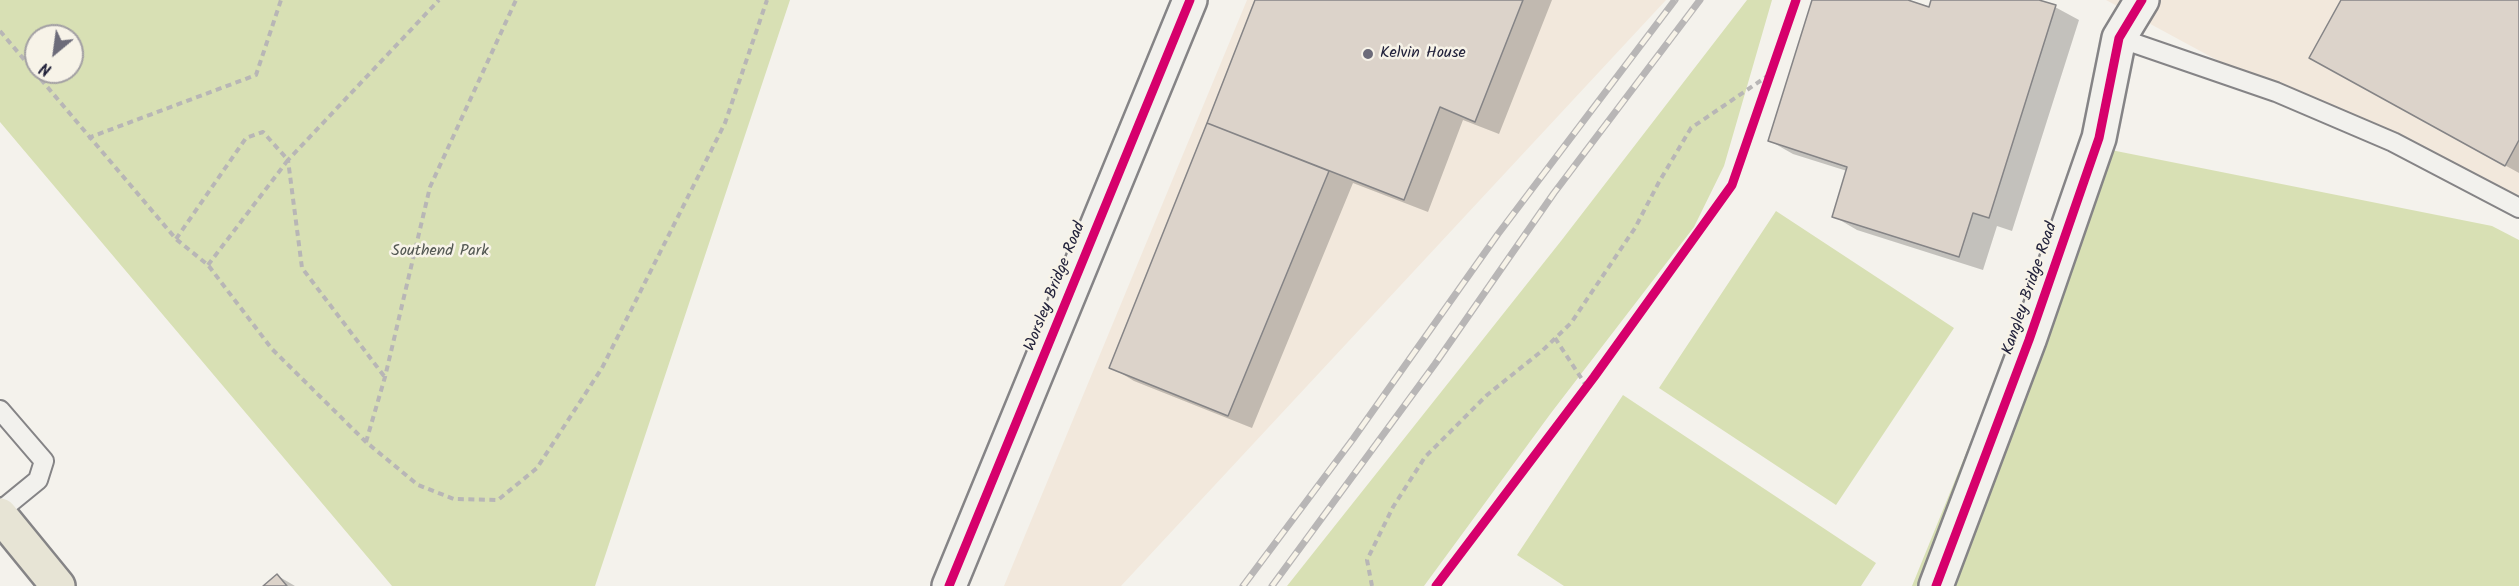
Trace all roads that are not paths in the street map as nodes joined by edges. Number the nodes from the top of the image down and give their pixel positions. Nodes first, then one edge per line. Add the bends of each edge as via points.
1 (1190, 0) edge
2 (2142, 0) edge
3 (2119, 38) junction
4 (2519, 208) edge
5 (0, 411) edge
6 (0, 513) edge
7 (58, 586) edge
8 (949, 586) edge
9 (1936, 586) edge

1 - 8 street, Worsley Bridge Road
2 - 3 street, Kangley Bridge Road
3 - 4 lane via 2276,92 2393,142
3 - 9 street, Kangley Bridge Road via 2099,138 2029,340
5 - 6 lane via 44,461 38,480
6 - 7 main road

